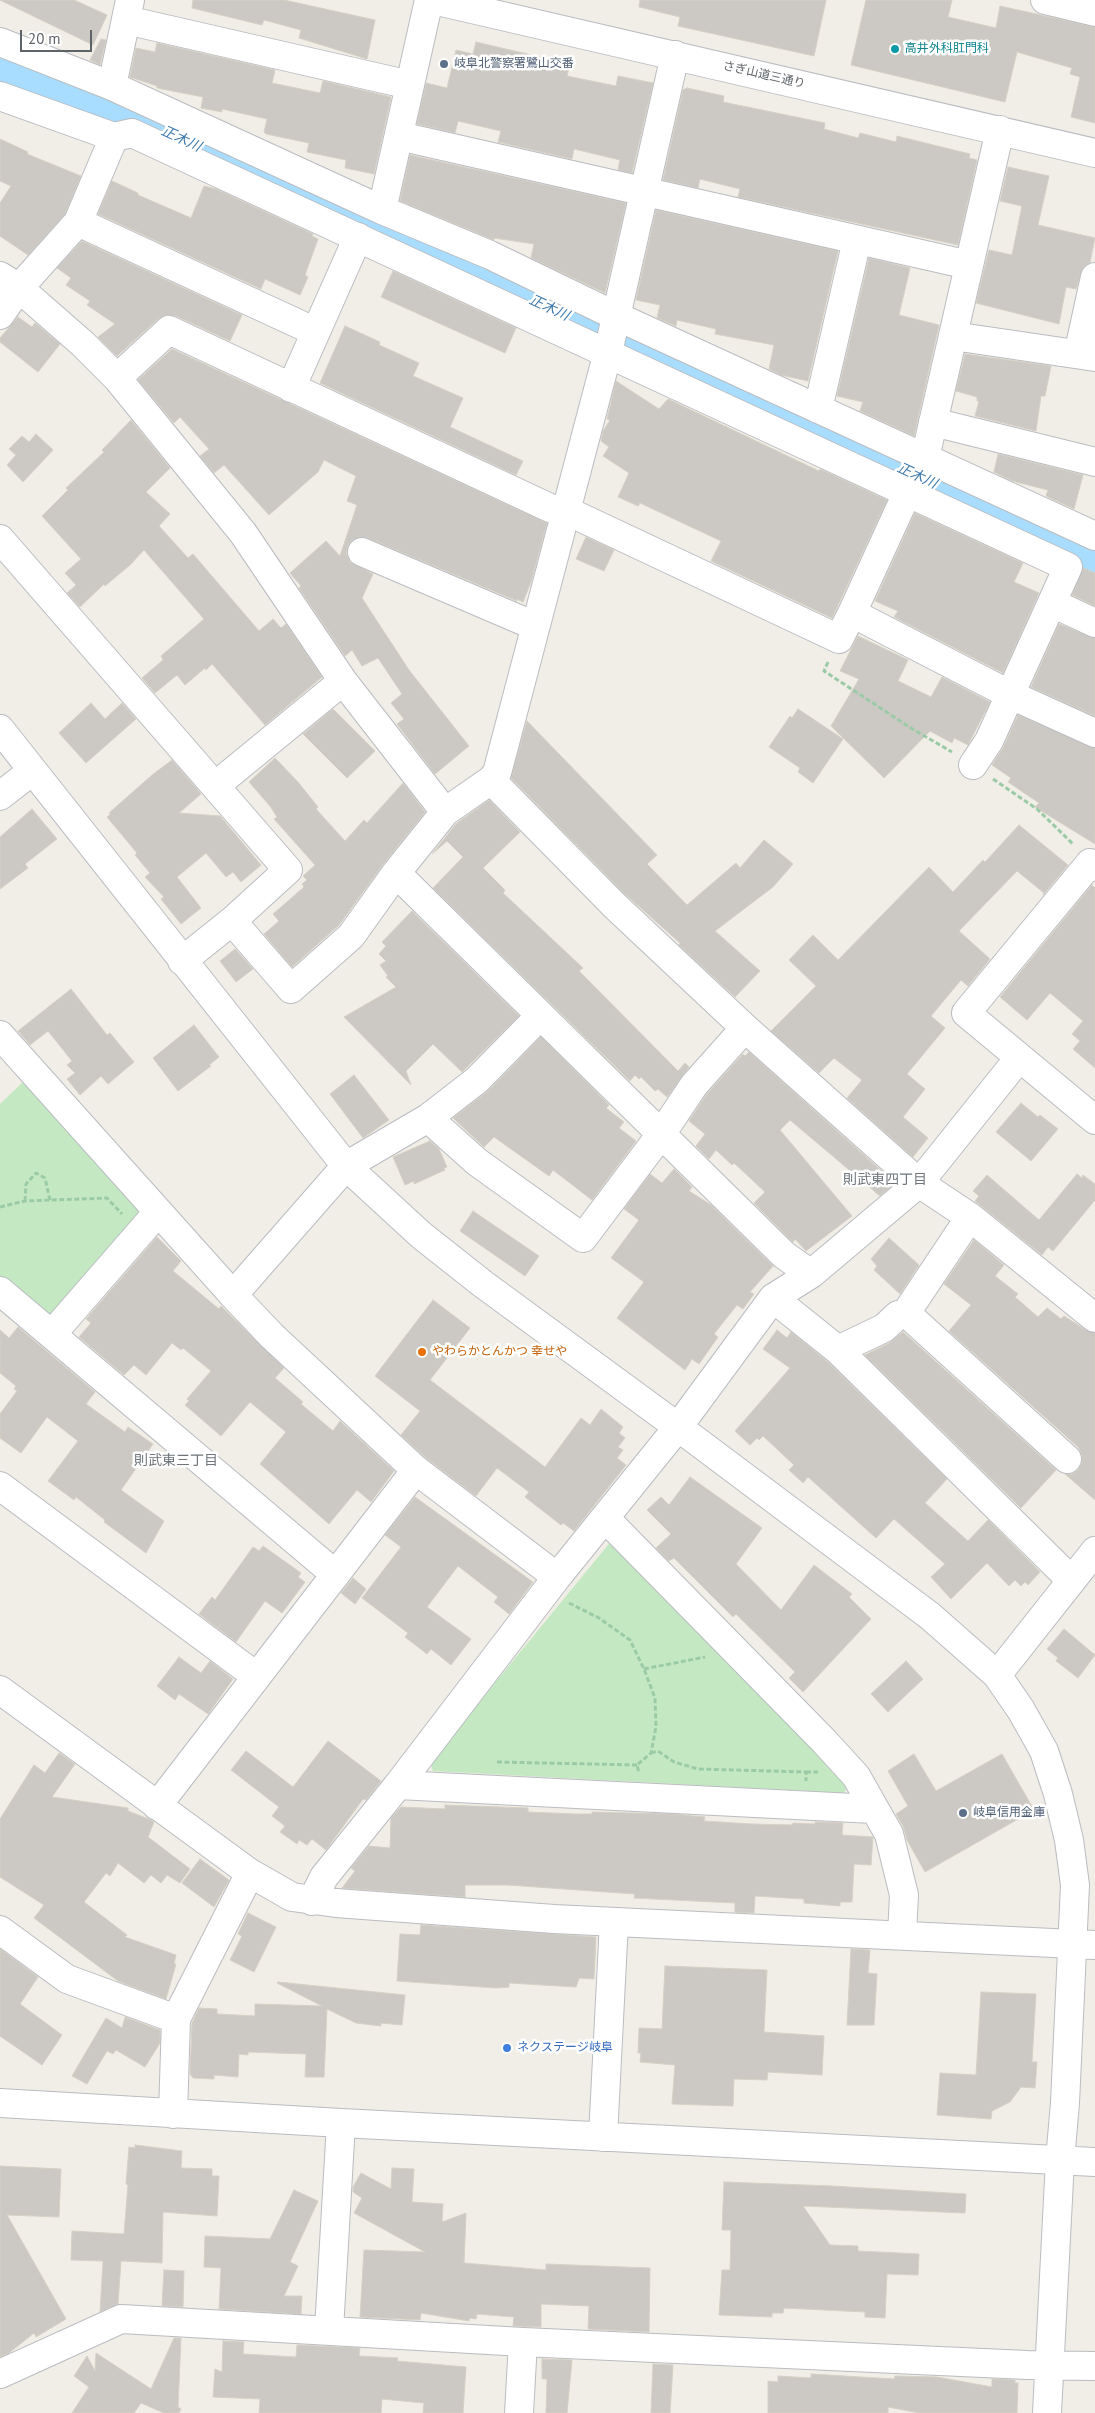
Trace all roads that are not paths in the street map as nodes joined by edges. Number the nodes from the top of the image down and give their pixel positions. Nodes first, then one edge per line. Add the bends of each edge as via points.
1 (435, 0) edge
2 (1045, 0) edge
3 (128, 10) edge
4 (1095, 12) edge
5 (0, 42) edge
6 (675, 55) junction
7 (410, 85) junction
8 (112, 86) junction
9 (0, 96) edge
10 (1000, 130) junction
11 (398, 136) junction
12 (114, 137) junction
13 (1095, 153) edge
14 (644, 192) junction
15 (382, 210) junction
16 (78, 222) junction
17 (358, 237) junction
18 (857, 240) junction
19 (969, 265) junction
20 (1095, 278) edge
21 (10, 282) edge
22 (0, 315) edge
23 (955, 327) junction
24 (316, 332) junction
25 (612, 335) junction
26 (1090, 347) edge
27 (117, 378) junction
28 (291, 388) junction
29 (818, 409) junction
30 (933, 422) junction
31 (925, 458) junction
32 (1095, 462) edge
33 (908, 491) junction
34 (567, 511) junction
35 (0, 538) edge
36 (1075, 544) edge
37 (362, 552) dead end
38 (1052, 603) junction
39 (852, 613) junction
40 (1095, 623) edge
41 (535, 626) junction
42 (343, 681) junction
43 (1011, 695) junction
44 (0, 729) edge
45 (1095, 732) edge
46 (973, 765) dead end
47 (32, 771) junction
48 (491, 780) junction
49 (215, 786) junction
50 (0, 796) edge
51 (445, 812) junction
52 (1095, 867) edge
53 (396, 873) junction
54 (232, 921) junction
55 (182, 961) junction
56 (540, 1016) junction
57 (744, 1028) junction
58 (0, 1035) edge
59 (1019, 1058) junction
60 (428, 1118) junction
61 (1095, 1120) edge
62 (662, 1133) junction
63 (346, 1166) junction
64 (919, 1183) junction
65 (970, 1218) junction
66 (150, 1222) junction
67 (811, 1274) junction
68 (0, 1291) edge
69 (233, 1295) junction
70 (772, 1298) junction
71 (906, 1313) junction
72 (1095, 1318) edge
73 (52, 1334) junction
74 (838, 1350) junction
75 (678, 1427) junction
76 (1067, 1459) dead end
77 (416, 1470) junction
78 (0, 1486) edge
79 (605, 1518) junction
80 (1095, 1550) edge
81 (335, 1574) junction
82 (1071, 1580) junction
83 (559, 1595) junction
84 (997, 1675) junction
85 (256, 1676) junction
86 (0, 1690) edge
87 (398, 1785) junction
88 (157, 1806) junction
89 (874, 1809) junction
90 (250, 1873) junction
91 (312, 1901) junction
92 (614, 1922) junction
93 (0, 1930) edge
94 (902, 1935) junction
95 (1084, 1944) edge
96 (176, 2019) junction
97 (0, 2103) edge
98 (172, 2114) junction
99 (342, 2124) junction
100 (603, 2136) junction
101 (1060, 2160) junction
102 (1095, 2162) edge
103 (329, 2330) junction
104 (523, 2342) junction
105 (1049, 2366) junction
106 (1095, 2366) edge
107 (0, 2374) edge
108 (519, 2413) edge
109 (1047, 2413) edge

1 - 6 street, さぎ山道三通り
1 - 7 street
2 - 4 street
3 - 7 street
3 - 8 street
5 - 8 street
6 - 10 street, さぎ山道三通り
6 - 14 street
7 - 11 street
8 - 15 street
9 - 12 street
10 - 13 street, さぎ山道三通り
10 - 19 street
11 - 14 street
11 - 15 street
12 - 16 street
12 - 17 street via 132,133
14 - 18 street
14 - 25 street
15 - 25 street via 490,255
16 - 21 street
16 - 24 street
17 - 24 street
17 - 25 street
18 - 19 street
18 - 29 street
19 - 23 street
20 - 26 street
21 - 22 street
21 - 27 street via 83,344
23 - 26 street
23 - 30 street
24 - 28 street
25 - 29 street
25 - 33 street
25 - 34 street
27 - 28 street via 169,330
27 - 42 street via 243,533
28 - 34 street via 550,508
29 - 31 street
30 - 31 street
30 - 32 street
31 - 36 street
33 - 36 street
33 - 39 street
34 - 39 street via 839,639
34 - 41 street
35 - 49 street
36 - 38 street
37 - 41 street
38 - 40 street
38 - 43 street
39 - 43 street
41 - 48 street via 497,773
42 - 49 street
42 - 51 street
43 - 45 street
43 - 46 street via 989,741
44 - 47 street
47 - 50 street
47 - 55 street
48 - 51 street
48 - 57 street via 614,905
49 - 54 street via 288,870
51 - 53 street
52 - 59 street via 1090,863 966,1014
53 - 54 street via 351,936 291,989
53 - 56 street
54 - 55 street
55 - 63 street
56 - 60 street via 478,1080
56 - 62 street
57 - 62 street via 694,1085
57 - 64 street
58 - 66 street
59 - 61 street
59 - 64 street
60 - 62 street via 477,1162 583,1238
60 - 63 street
62 - 67 street via 784,1255
63 - 69 street
63 - 75 street via 420,1235
64 - 65 street
64 - 67 street
65 - 71 street
65 - 72 street
66 - 69 street
66 - 73 street
67 - 70 street
68 - 73 street
69 - 77 street via 272,1336
70 - 74 street
70 - 75 street
71 - 74 street via 898,1315 884,1328
71 - 76 street
73 - 81 street
74 - 82 street
75 - 79 street
75 - 84 street via 930,1616
77 - 81 street
77 - 83 street
78 - 85 street
79 - 83 street
79 - 89 street via 856,1776
80 - 82 street
81 - 85 street
82 - 84 street
83 - 87 street
84 - 95 street via 1044,1752 1058,1794 1070,1840
85 - 88 street
86 - 88 street
87 - 89 street
87 - 91 street via 324,1877
88 - 90 street
89 - 94 street via 889,1834 904,1895
90 - 91 street via 292,1897
90 - 96 street
91 - 92 street
92 - 94 street
92 - 100 street
93 - 96 street via 67,1980
94 - 95 street
95 - 101 street
96 - 98 street
97 - 98 street
98 - 99 street
99 - 100 street
99 - 103 street
100 - 101 street
101 - 102 street
101 - 105 street
103 - 104 street
103 - 107 street via 121,2319
104 - 105 street
104 - 108 street
105 - 106 street
105 - 109 street

